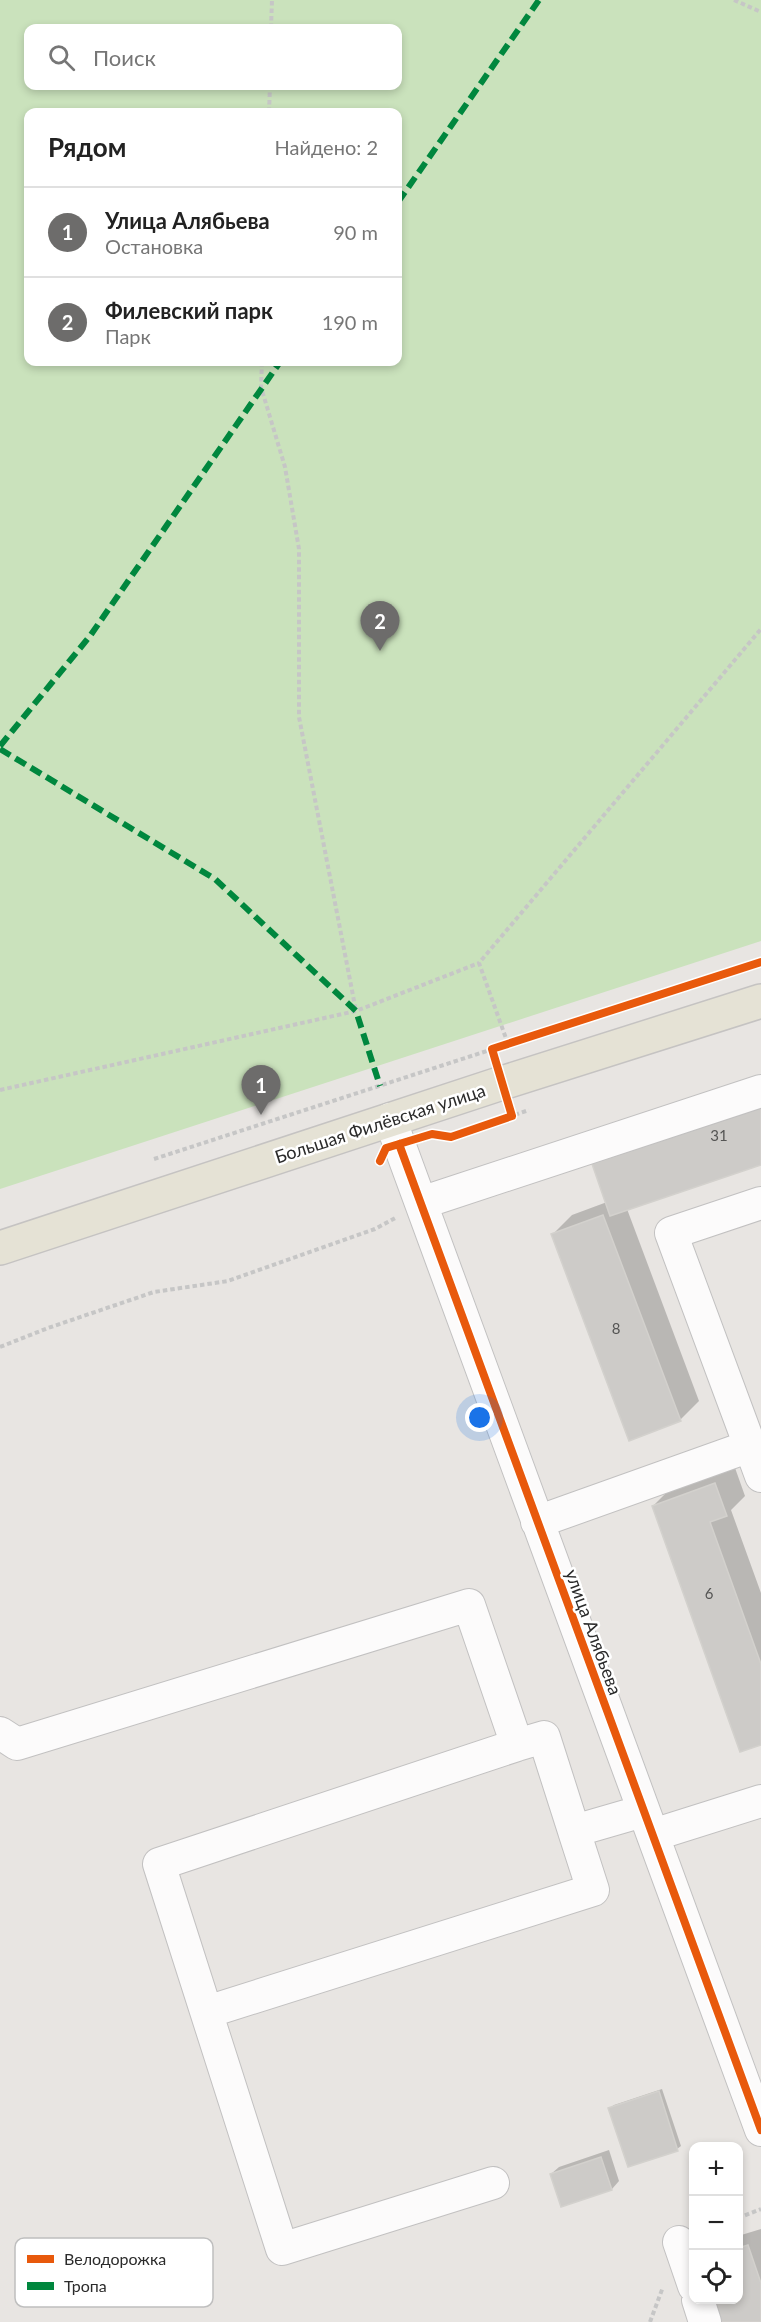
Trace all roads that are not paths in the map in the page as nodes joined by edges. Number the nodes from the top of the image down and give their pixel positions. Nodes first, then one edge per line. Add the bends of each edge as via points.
1 (761, 1001) edge
2 (761, 1091) edge
3 (395, 1132) junction
4 (421, 1203) junction
5 (761, 1203) edge
6 (0, 1248) edge
7 (750, 1446) junction
8 (761, 1476) edge
9 (537, 1522) junction
10 (0, 1733) edge
11 (518, 1745) junction
12 (761, 1801) edge
13 (648, 1823) junction
14 (574, 1831) junction
15 (207, 2012) junction
16 (761, 2130) edge
17 (493, 2183) dead end
18 (679, 2242) dead end
19 (689, 2273) edge
20 (699, 2304) edge
21 (705, 2322) edge

1 - 3 main road, Большая Филёвская улица via 502,1083
2 - 4 street
3 - 4 street, улица Алябьева
3 - 6 main road, Большая Филёвская улица
4 - 9 street, улица Алябьева
5 - 7 street via 671,1233
7 - 8 street
7 - 9 street
9 - 13 street, улица Алябьева
10 - 11 street via 16,1744 469,1605
11 - 14 street via 544,1737
11 - 15 street via 159,1864
12 - 13 street
13 - 14 street
13 - 16 street, улица Алябьева
14 - 15 street via 593,1890
15 - 17 street via 282,2249
18 - 19 street
20 - 21 street

